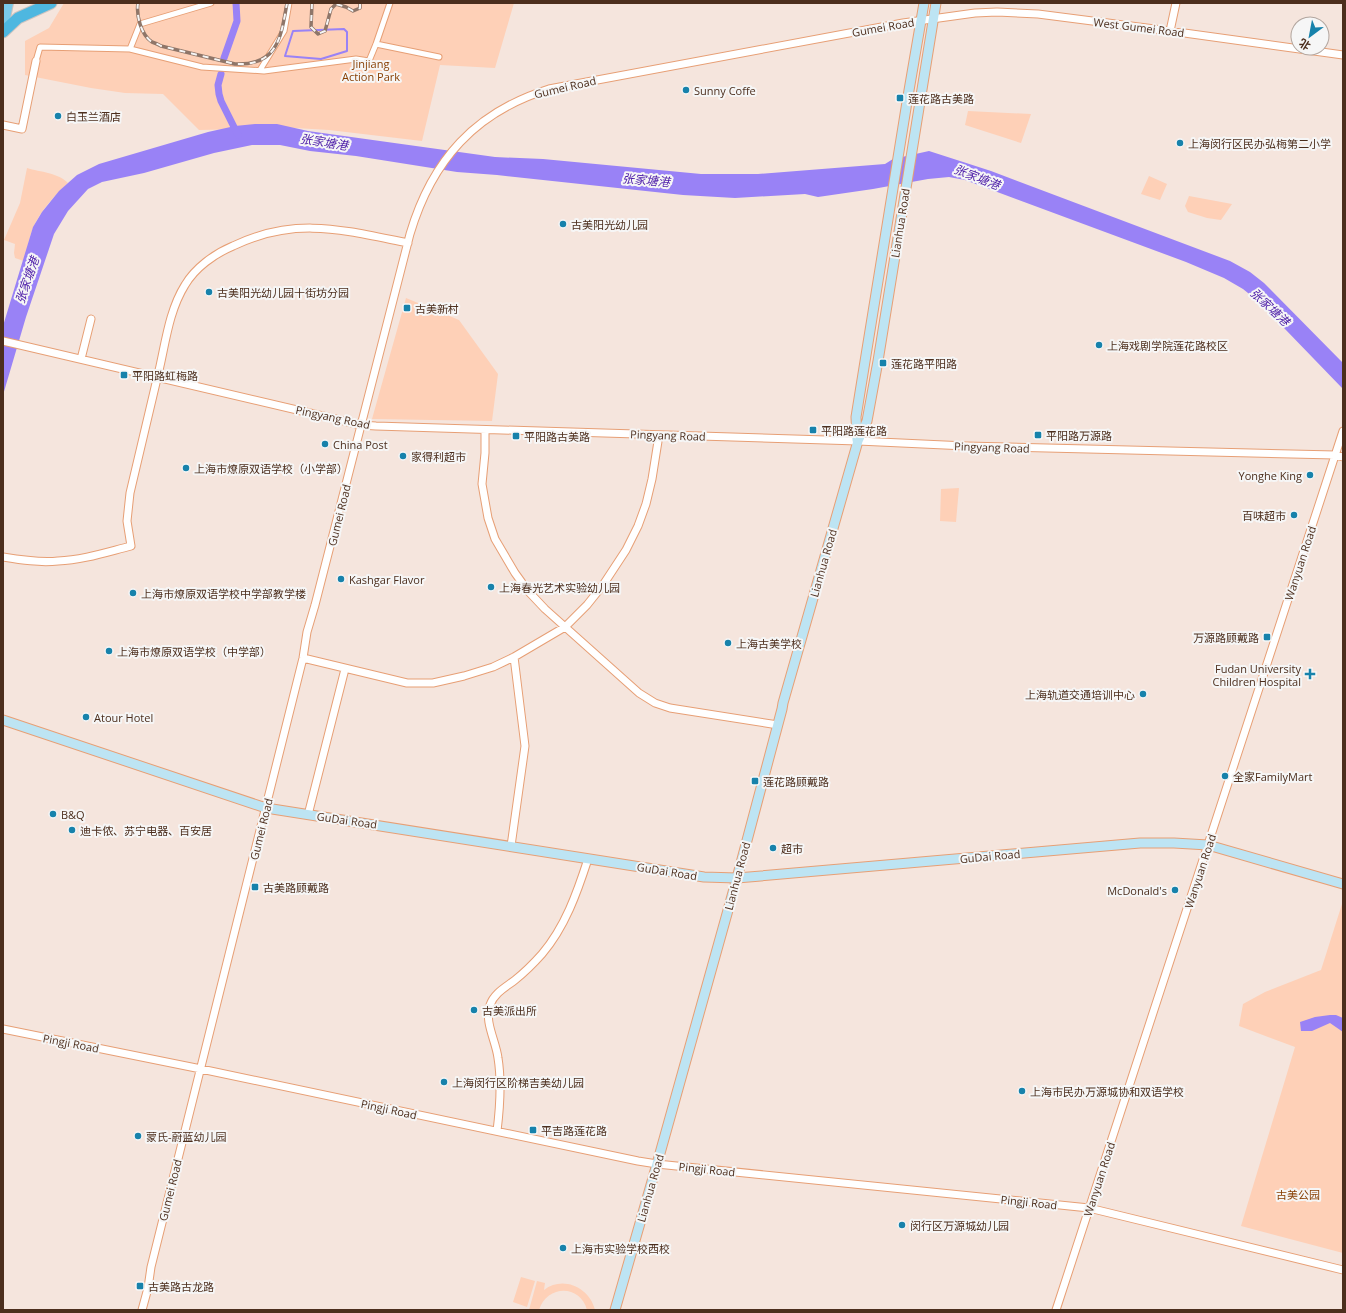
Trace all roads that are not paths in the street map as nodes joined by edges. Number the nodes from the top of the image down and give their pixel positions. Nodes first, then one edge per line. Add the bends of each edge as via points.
1 (8, 3) edge
2 (51, 3) edge
3 (212, 3) edge
4 (289, 3) edge
5 (390, 3) edge
6 (924, 3) edge
7 (936, 3) edge
8 (1176, 3) edge
9 (934, 18) junction
10 (921, 20) junction
11 (3, 28) edge
12 (1170, 31) junction
13 (3, 32) edge
14 (376, 44) junction
15 (130, 49) junction
16 (1343, 55) edge
17 (439, 57) dead end
18 (36, 61) joint
19 (260, 70) junction
20 (3, 125) edge
21 (408, 243) junction
22 (91, 319) dead end
23 (3, 341) edge
24 (81, 359) junction
25 (157, 377) junction
26 (362, 425) junction
27 (485, 430) junction
28 (1343, 431) edge
29 (659, 435) junction
30 (858, 441) junction
31 (1339, 456) edge
32 (3, 557) edge
33 (565, 627) junction
34 (514, 657) junction
35 (303, 658) junction
36 (345, 669) junction
37 (3, 720) edge
38 (778, 725) junction
39 (266, 808) junction
40 (308, 815) junction
41 (1208, 845) junction
42 (511, 846) junction
43 (588, 859) junction
44 (737, 878) junction
45 (1343, 884) edge
46 (3, 1029) edge
47 (200, 1069) junction
48 (497, 1131) junction
49 (657, 1164) junction
50 (1090, 1208) junction
51 (1343, 1270) edge
52 (142, 1310) edge
53 (615, 1310) edge
54 (1056, 1310) edge

1 - 11 main road
2 - 13 highway via 18,18
3 - 15 street via 140,24
4 - 19 street via 284,31
5 - 14 street
6 - 10 main road, Lianhua Road
7 - 9 main road, Lianhua Road
8 - 12 street
9 - 10 street, Gumei Road
9 - 12 street, West Gumei Road via 975,13 1021,13
9 - 30 main road, Lianhua Road via 870,406 867,421
10 - 21 street, Gumei Road via 549,89 528,96 493,114 457,145 435,175 420,202
10 - 30 main road, Lianhua Road via 856,417
12 - 16 street, West Gumei Road
14 - 17 street
14 - 19 street via 369,61 356,59
15 - 18 street via 40,47
15 - 19 street via 202,67
18 - 20 street via 22,130
21 - 25 street via 343,230 304,228 265,233 225,249 195,272 185,284 172,313
21 - 26 street, Gumei Road
22 - 24 street
23 - 24 street, Pingyang Road
24 - 25 street, Pingyang Road
25 - 26 street, Pingyang Road
25 - 32 street via 130,493 127,521 131,546 58,562
26 - 27 street, Pingyang Road
26 - 35 street, Gumei Road via 307,632
27 - 29 street, Pingyang Road
27 - 33 street via 482,484 495,539 528,591
28 - 31 street, Wanyuan Road
29 - 30 street, Pingyang Road
29 - 33 street via 652,479 638,526 603,586
30 - 31 street, Pingyang Road
30 - 38 main road, Lianhua Road
31 - 41 street, Wanyuan Road via 1313,521
33 - 34 street
33 - 38 street via 639,693 655,703 670,708
34 - 36 street via 493,667 433,683 407,683
34 - 42 street via 525,746
35 - 36 street
35 - 39 street, Gumei Road
36 - 40 street
37 - 39 main road, GuDai Road
38 - 44 main road, Lianhua Road
39 - 40 main road, GuDai Road
39 - 47 street, Gumei Road
40 - 42 main road, GuDai Road
41 - 44 main road, GuDai Road via 1140,843
41 - 45 main road, GuDai Road
41 - 50 street, Wanyuan Road
42 - 43 main road, GuDai Road
43 - 44 main road, GuDai Road via 704,877
43 - 48 street via 574,901 556,935 525,971 493,998 490,1006 488,1023 498,1058 501,1094
44 - 49 main road, Lianhua Road
46 - 47 street, Pingji Road
47 - 48 street, Pingji Road
47 - 52 street, Gumei Road
48 - 49 street, Pingji Road
49 - 50 street, Pingji Road
49 - 53 main road, Lianhua Road
50 - 51 street, Pingji Road
50 - 54 street, Wanyuan Road

